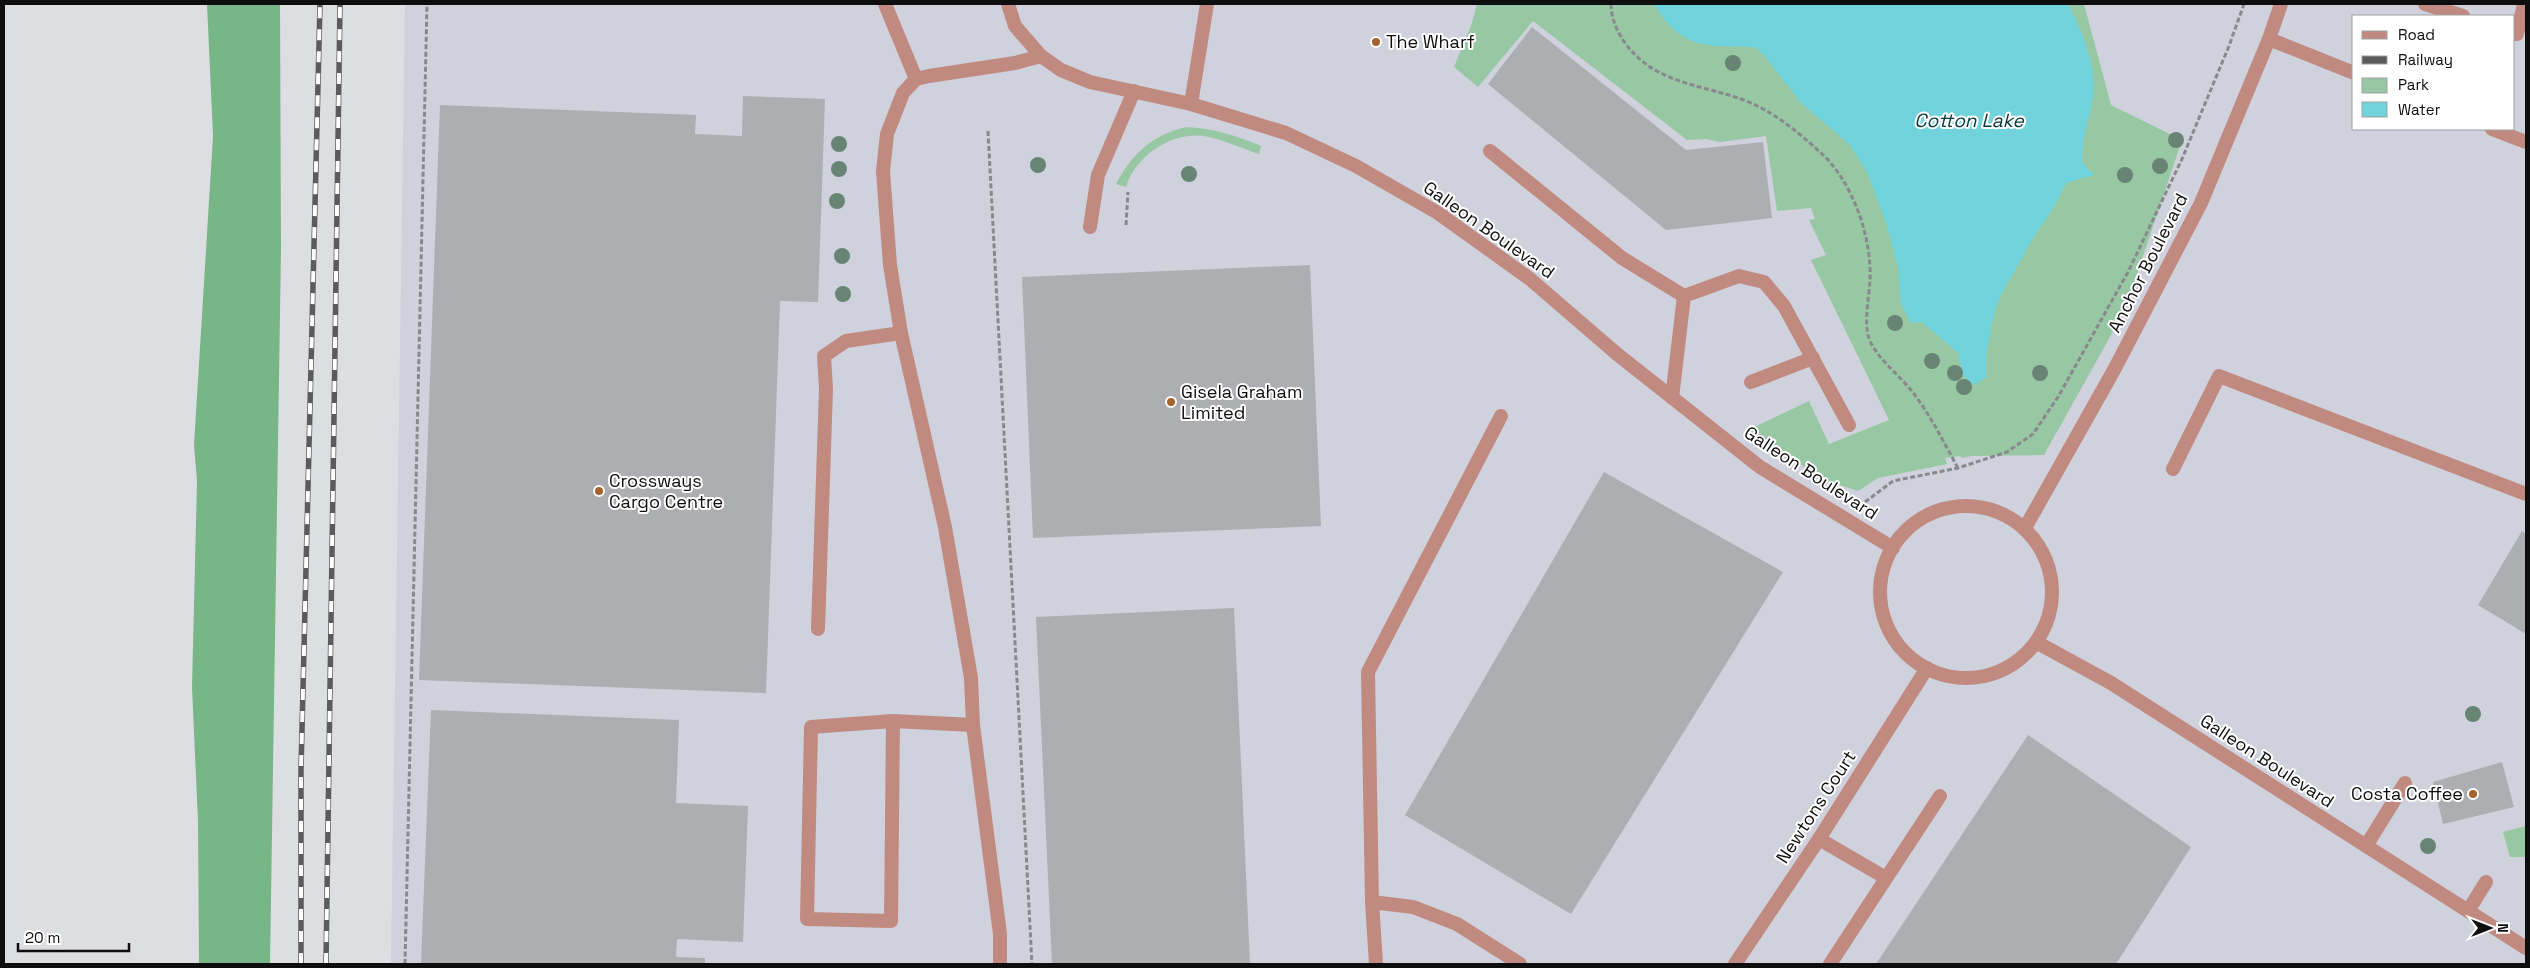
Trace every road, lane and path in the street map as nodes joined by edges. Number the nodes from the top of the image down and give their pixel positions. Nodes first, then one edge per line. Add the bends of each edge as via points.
1 (427, 4) edge
2 (885, 4) edge
3 (1008, 4) edge
4 (1207, 4) edge
5 (1610, 4) edge
6 (2244, 4) edge
7 (2282, 4) edge
8 (2424, 4) edge
9 (2524, 4) edge
10 (2460, 15) edge
11 (2515, 33) edge
12 (2270, 39) junction
13 (1041, 56) junction
14 (2352, 72) edge
15 (916, 79) junction
16 (1134, 91) junction
17 (1191, 104) junction
18 (2495, 130) edge
19 (988, 131) dead end
20 (2526, 142) edge
21 (1490, 151) dead end
22 (1128, 192) dead end
23 (1126, 225) dead end
24 (1090, 226) dead end
25 (1684, 296) junction
26 (901, 333) junction
27 (1813, 358) junction
28 (1751, 382) dead end
29 (1672, 398) junction
30 (1501, 416) dead end
31 (1848, 425) dead end
32 (1958, 468) junction
33 (2173, 469) dead end
34 (2526, 494) edge
35 (1844, 518) junction
36 (2025, 528) junction
37 (1893, 548) junction
38 (818, 629) dead end
39 (2036, 642) junction
40 (1927, 668) junction
41 (893, 721) junction
42 (973, 725) junction
43 (2405, 783) dead end
44 (1940, 796) dead end
45 (1819, 839) junction
46 (2366, 846) junction
47 (1886, 878) junction
48 (2486, 882) dead end
49 (1372, 902) junction
50 (2468, 911) junction
51 (2526, 948) edge
52 (405, 964) edge
53 (1000, 964) edge
54 (1032, 964) edge
55 (1376, 964) edge
56 (1520, 964) edge
57 (1735, 964) edge
58 (1830, 964) edge

1 - 52 path
2 - 15 street
3 - 13 street, Galleon Boulevard via 1015,26
4 - 17 street
5 - 32 path via 1611,15 1622,40 1636,57 1656,72 1748,102 1774,114 1827,158 1848,190 1867,246 1870,340 1911,390
6 - 32 path via 2182,159 2128,272 2058,397 2033,434 2007,452
7 - 12 street, Anchor Boulevard
8 - 10 street
9 - 11 street
12 - 14 street
12 - 36 street, Anchor Boulevard via 2201,203 2114,370
13 - 15 street via 1015,64
13 - 16 street, Galleon Boulevard via 1061,70 1090,82
15 - 26 street via 902,92 887,134 883,171 890,265
16 - 17 street, Galleon Boulevard
16 - 24 street via 1098,175
17 - 29 street, Galleon Boulevard via 1286,133 1356,166 1438,213 1530,279
18 - 20 street
19 - 54 path
21 - 25 street via 1622,258
22 - 23 path
25 - 27 street via 1740,276 1764,282 1784,306
25 - 29 street
26 - 38 street via 846,341 824,356 826,389
26 - 42 street via 945,527 971,678
27 - 28 street
27 - 31 street
29 - 35 street, Galleon Boulevard via 1760,467
30 - 49 street via 1368,672
32 - 35 path via 1893,481
33 - 34 street via 2219,376
35 - 37 street, Galleon Boulevard
36 - 37 street via 2001,512 1974,506 1946,508 1920,519
36 - 39 street via 2043,553 2052,583 2050,614
37 - 40 street via 1884,566 1881,587 1883,612 1891,634 1907,654
39 - 40 street via 2020,660 1998,672 1982,676 1950,677
39 - 46 street, Galleon Boulevard via 2111,683
40 - 45 street, Newtons Court
41 - 41 street via 891,921 807,919 811,727
41 - 42 street
42 - 53 street via 1000,934
43 - 46 street
44 - 47 street
45 - 47 street
45 - 57 street, Newtons Court
46 - 50 street, Galleon Boulevard
47 - 58 street
48 - 50 street
49 - 55 street
49 - 56 street via 1413,907 1457,924
50 - 51 street, Galleon Boulevard

